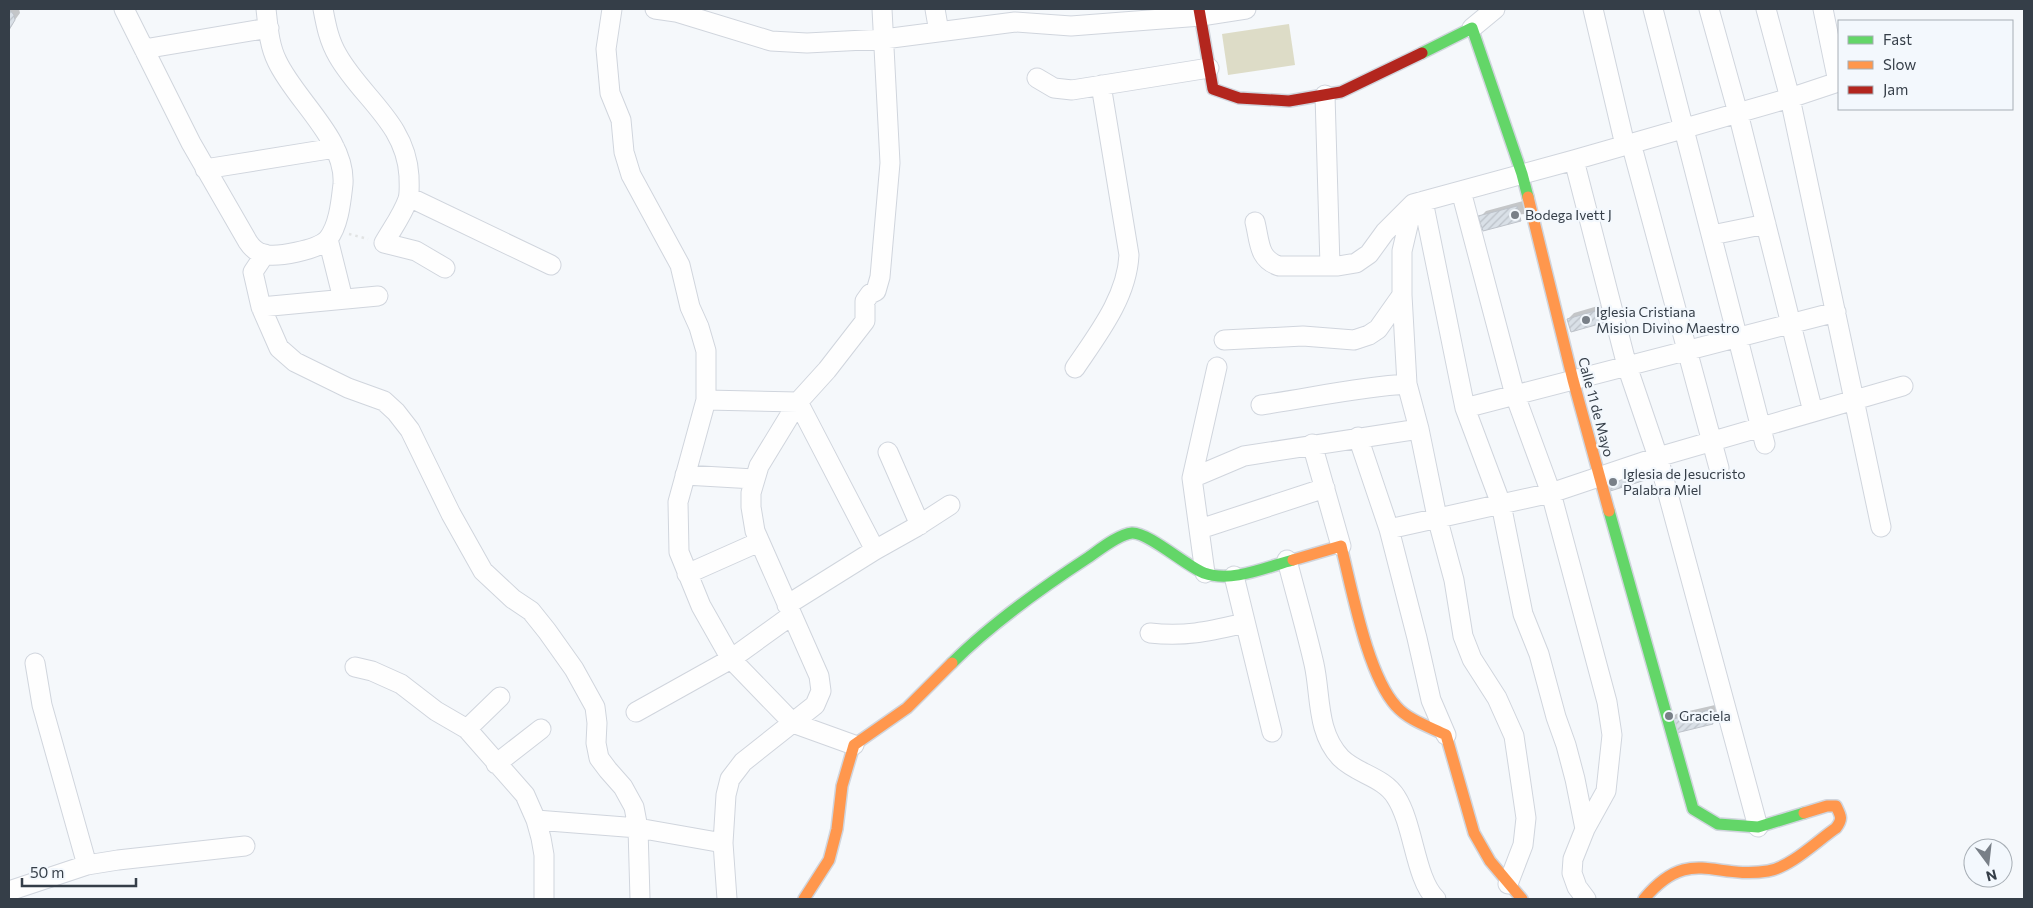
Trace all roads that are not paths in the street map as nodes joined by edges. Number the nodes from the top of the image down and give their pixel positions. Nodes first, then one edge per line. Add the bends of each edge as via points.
1 (124, 9) edge
2 (266, 9) edge
3 (323, 9) edge
4 (612, 9) edge
5 (655, 9) edge
6 (882, 9) edge
7 (936, 9) edge
8 (1246, 9) edge
9 (1495, 9) edge
10 (1593, 9) edge
11 (1653, 9) edge
12 (1709, 9) edge
13 (1766, 9) edge
14 (1823, 9) edge
15 (1200, 12) edge
16 (1053, 17) edge
17 (269, 28) junction
18 (1472, 28) junction
19 (939, 32) junction
20 (884, 39) junction
21 (144, 49) junction
22 (1209, 68) junction
23 (1036, 78) dead end
24 (1101, 85) junction
25 (1325, 95) junction
26 (1790, 98) junction
27 (1738, 113) junction
28 (1685, 127) junction
29 (1628, 144) junction
30 (335, 148) junction
31 (1574, 160) junction
32 (205, 169) junction
33 (1522, 174) junction
34 (1461, 191) junction
35 (408, 197) junction
36 (1418, 203) junction
37 (1255, 222) dead end
38 (1766, 224) junction
39 (330, 234) junction
40 (1712, 235) junction
41 (265, 254) junction
42 (551, 265) dead end
43 (1330, 266) junction
44 (445, 268) dead end
45 (1402, 295) junction
46 (378, 296) dead end
47 (343, 299) junction
48 (261, 307) junction
49 (1836, 312) junction
50 (1791, 323) junction
51 (1738, 337) junction
52 (1224, 340) dead end
53 (1688, 350) junction
54 (1627, 366) junction
55 (1217, 367) dead end
56 (1075, 368) dead end
57 (1573, 380) junction
58 (1407, 384) junction
59 (1903, 386) dead end
60 (1515, 395) junction
61 (706, 400) junction
62 (1854, 400) junction
63 (798, 402) junction
64 (1261, 405) dead end
65 (1464, 408) junction
66 (1813, 412) junction
67 (1419, 428) junction
68 (1762, 436) junction
69 (1358, 437) junction
70 (1712, 442) junction
71 (1312, 444) junction
72 (888, 452) dead end
73 (1658, 458) junction
74 (1719, 468) dead end
75 (685, 474) junction
76 (1599, 475) junction
77 (1192, 478) junction
78 (754, 479) junction
79 (1325, 488) junction
80 (1551, 493) junction
81 (1501, 504) junction
82 (950, 505) dead end
83 (1437, 517) junction
84 (920, 525) junction
85 (1881, 527) dead end
86 (1200, 529) junction
87 (1389, 529) junction
88 (759, 542) junction
89 (1341, 546) junction
90 (875, 550) junction
91 (1288, 560) junction
92 (1205, 573) junction
93 (687, 574) junction
94 (1234, 576) junction
95 (790, 610) junction
96 (1245, 624) junction
97 (1150, 633) dead end
98 (730, 659) junction
99 (35, 663) dead end
100 (355, 666) dead end
101 (500, 697) dead end
102 (636, 712) dead end
103 (793, 723) junction
104 (467, 729) junction
105 (541, 729) dead end
106 (1272, 732) dead end
107 (1446, 736) junction
108 (854, 746) junction
109 (496, 764) junction
110 (536, 820) junction
111 (1758, 827) junction
112 (638, 828) junction
113 (1585, 829) junction
114 (722, 843) junction
115 (245, 846) dead end
116 (87, 865) junction
117 (1508, 884) junction
118 (9, 892) edge
119 (544, 899) edge
120 (640, 899) edge
121 (727, 899) edge
122 (804, 899) edge
123 (1436, 899) edge
124 (1522, 899) edge
125 (1586, 899) edge
126 (1644, 899) edge

1 - 21 street
2 - 17 street
3 - 35 street via 329,38 338,56 391,123 404,150 408,167
4 - 61 street via 606,49 610,93 621,120 624,152 631,175 680,265 690,307 706,351
5 - 20 street via 676,12 771,41 806,43
6 - 20 street
7 - 19 street
8 - 15 street
9 - 18 street
10 - 29 street
11 - 28 street
12 - 27 street
13 - 26 street
14 - 26 street via 1838,82
15 - 16 street via 1071,26
15 - 22 street
16 - 19 street
17 - 21 street
17 - 30 street via 276,61
18 - 25 street via 1341,92
18 - 33 street, Calle 11 de Mayo
19 - 20 street
20 - 63 street via 890,162 880,277 876,291 866,301 865,321 828,370
21 - 32 street
22 - 24 street
22 - 25 street via 1213,89 1239,98 1289,102
23 - 24 street via 1054,88 1072,90
24 - 56 street via 1129,267 1108,319
25 - 43 street
26 - 27 street
26 - 49 street
27 - 28 street
27 - 38 street
28 - 29 street
28 - 40 street
29 - 31 street
29 - 53 street
30 - 32 street
30 - 39 street via 343,182 340,206
31 - 33 street
31 - 54 street
32 - 41 street via 248,242
33 - 34 street
33 - 57 street, Calle 11 de Mayo
34 - 36 street
34 - 60 street
35 - 42 street
35 - 44 street via 384,243 416,251
36 - 43 street via 1385,232 1369,254 1356,262
36 - 45 street via 1402,252
36 - 65 street
37 - 43 street via 1263,256 1270,263 1279,266
38 - 40 street
38 - 50 street
39 - 41 street via 318,246 308,250
39 - 47 street
40 - 51 street
41 - 48 street via 253,272
45 - 52 street via 1378,329 1354,340 1303,336
45 - 58 street
46 - 47 street
47 - 48 street
48 - 112 street via 275,342 284,354 348,388 384,401 404,421 483,571 531,611 563,651 585,688 595,707 599,758 629,796
49 - 50 street
49 - 62 street
50 - 51 street
50 - 66 street
51 - 53 street
51 - 68 street
53 - 54 street
53 - 70 street
54 - 57 street
54 - 73 street
55 - 77 street
57 - 60 street
57 - 76 street, Calle 11 de Mayo
58 - 64 street via 1366,387
58 - 67 street
59 - 62 street
60 - 65 street
60 - 80 street
61 - 63 street
61 - 75 street
62 - 66 street
62 - 85 street
63 - 78 street
63 - 90 street
65 - 81 street
66 - 68 street
67 - 69 street
67 - 83 street
68 - 70 street
69 - 71 street
69 - 87 street
70 - 73 street
70 - 74 street
71 - 77 street via 1270,454 1244,456
71 - 79 street
72 - 84 street
73 - 76 street
73 - 111 street
75 - 78 street
75 - 93 street via 678,502 679,552
76 - 80 street
76 - 111 street, Calle 11 de Mayo via 1688,796 1702,816 1718,824
77 - 86 street
78 - 88 street via 751,507
79 - 86 street
79 - 89 street
80 - 81 street
80 - 113 street via 1607,702 1612,735 1606,791
81 - 83 street
81 - 113 street via 1523,614 1539,654 1566,745
82 - 84 street
83 - 87 street
83 - 117 street via 1454,580 1463,636 1472,659 1498,698 1514,736 1526,818 1523,845
84 - 90 street
86 - 92 street
87 - 107 street via 1431,700
88 - 93 street
88 - 95 street
89 - 91 street
89 - 107 street via 1369,650 1387,695 1398,708
90 - 95 street
91 - 94 street
91 - 123 street via 1315,666 1320,714 1329,740 1341,758 1383,783 1396,797 1412,834 1426,886
92 - 94 street
92 - 108 street via 1150,538 1132,533 1112,542 1058,576 978,637 907,708
93 - 98 street
94 - 96 street
95 - 98 street
95 - 103 street via 819,676 821,691 815,705
96 - 97 street via 1183,635
96 - 106 street
98 - 102 street
98 - 103 street
99 - 116 street via 42,705
100 - 104 street via 400,684
101 - 104 street
103 - 108 street
103 - 114 street via 743,762 733,775 726,795
104 - 109 street
105 - 109 street
107 - 117 street via 1474,834
108 - 122 street via 842,786 837,829 829,860
109 - 110 street via 525,795
110 - 112 street
110 - 119 street via 544,855
111 - 126 street via 1827,806 1836,806 1842,817 1836,828 1784,865 1768,871 1695,867 1675,871 1660,880
112 - 114 street
112 - 120 street
113 - 125 street via 1573,859 1572,873
114 - 121 street
115 - 116 street
116 - 118 street
117 - 124 street

